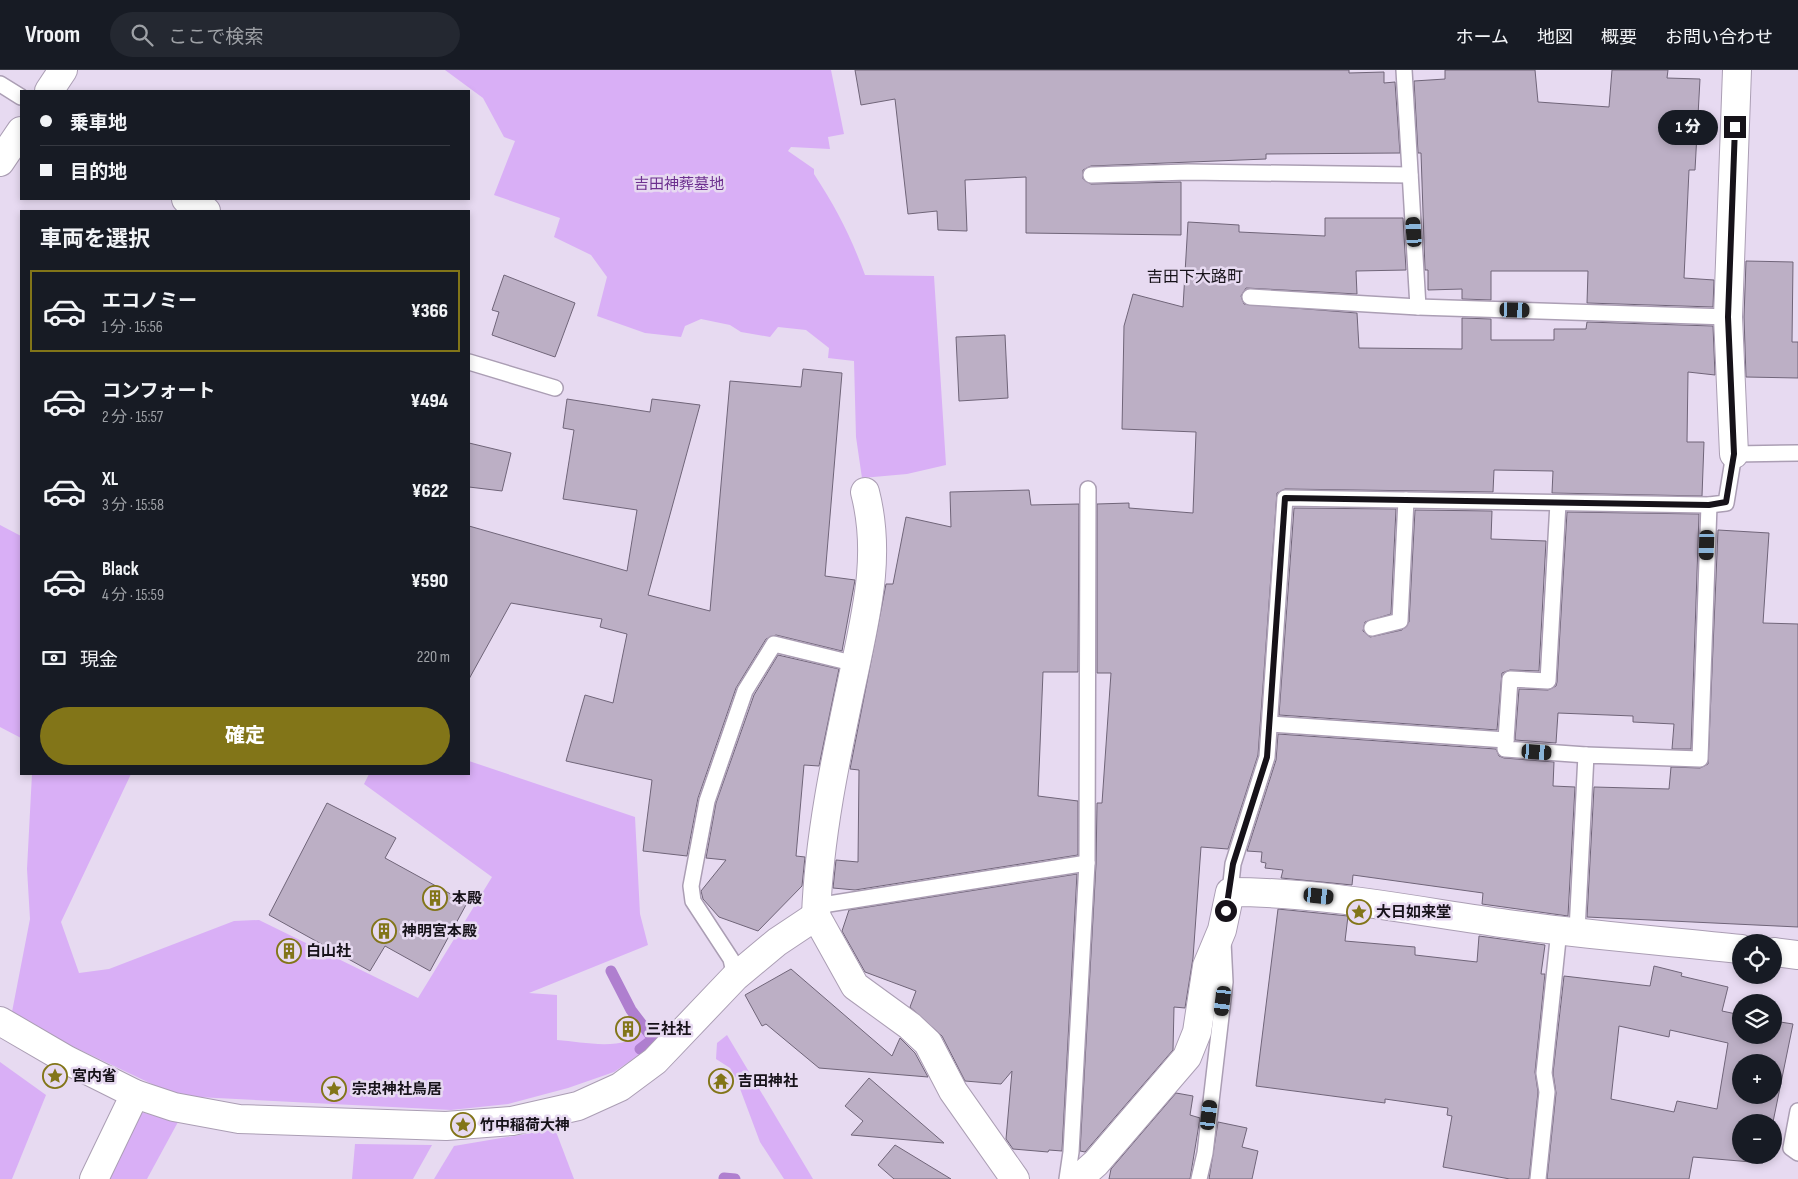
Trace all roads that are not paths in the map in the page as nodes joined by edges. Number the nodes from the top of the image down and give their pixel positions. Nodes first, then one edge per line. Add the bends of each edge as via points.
1 (63, 70) edge
2 (1404, 70) edge
3 (1737, 70) edge
4 (0, 84) edge
5 (50, 90) edge
6 (20, 96) edge
7 (20, 132) edge
8 (0, 162) edge
9 (1090, 175) dead end
10 (1410, 175) junction
11 (188, 200) edge
12 (204, 210) edge
13 (1250, 297) dead end
14 (1418, 307) junction
15 (1728, 317) junction
16 (470, 362) edge
17 (555, 388) dead end
18 (1734, 454) junction
19 (1798, 454) edge
20 (1088, 490) dead end
21 (865, 492) dead end
22 (1406, 500) junction
23 (1558, 503) junction
24 (1709, 505) junction
25 (1372, 628) dead end
26 (856, 664) junction
27 (1270, 724) junction
28 (1506, 740) junction
29 (1586, 755) junction
30 (1087, 863) junction
31 (1230, 892) junction
32 (816, 911) junction
33 (1222, 930) junction
34 (1568, 931) junction
35 (1732, 948) edge
36 (1782, 953) edge
37 (1798, 955) edge
38 (735, 977) junction
39 (0, 1021) edge
40 (134, 1094) junction
41 (1798, 1111) edge
42 (1798, 1153) edge
43 (94, 1179) edge
44 (1015, 1179) edge
45 (1067, 1179) edge
46 (1078, 1179) edge
47 (1199, 1179) edge
48 (1538, 1179) edge

1 - 5 street
2 - 10 lane
3 - 15 street
4 - 6 lane
7 - 8 street
9 - 10 lane via 1188,172
10 - 14 lane
11 - 12 street
13 - 14 lane
14 - 15 lane
15 - 18 street
16 - 17 lane
18 - 19 lane
18 - 24 lane via 1726,502
20 - 30 lane
21 - 26 street via 872,520 873,574
22 - 23 lane
22 - 25 lane via 1400,621
22 - 27 lane via 1285,498
23 - 24 lane
23 - 28 lane via 1548,681 1510,680
24 - 29 lane via 1700,759
26 - 32 street via 818,865
26 - 38 lane via 774,644 745,691 708,801 691,886 692,901 731,959
27 - 28 lane
27 - 31 lane via 1267,757 1233,864
28 - 29 lane via 1505,749
29 - 34 lane
30 - 32 lane
30 - 45 lane
31 - 33 street
31 - 34 street via 1281,892 1356,900
32 - 38 street
32 - 44 street via 855,986 928,1043 953,1091
33 - 46 street via 1207,966 1197,1032 1187,1057 1096,1163
33 - 47 lane via 1225,982 1205,1153
34 - 35 street
34 - 48 lane via 1544,1074 1547,1092
36 - 37 street
38 - 40 street via 655,1061 620,1087 578,1106 512,1121 446,1126 239,1119 174,1107
39 - 40 street
40 - 43 street
41 - 42 lane via 1791,1148

